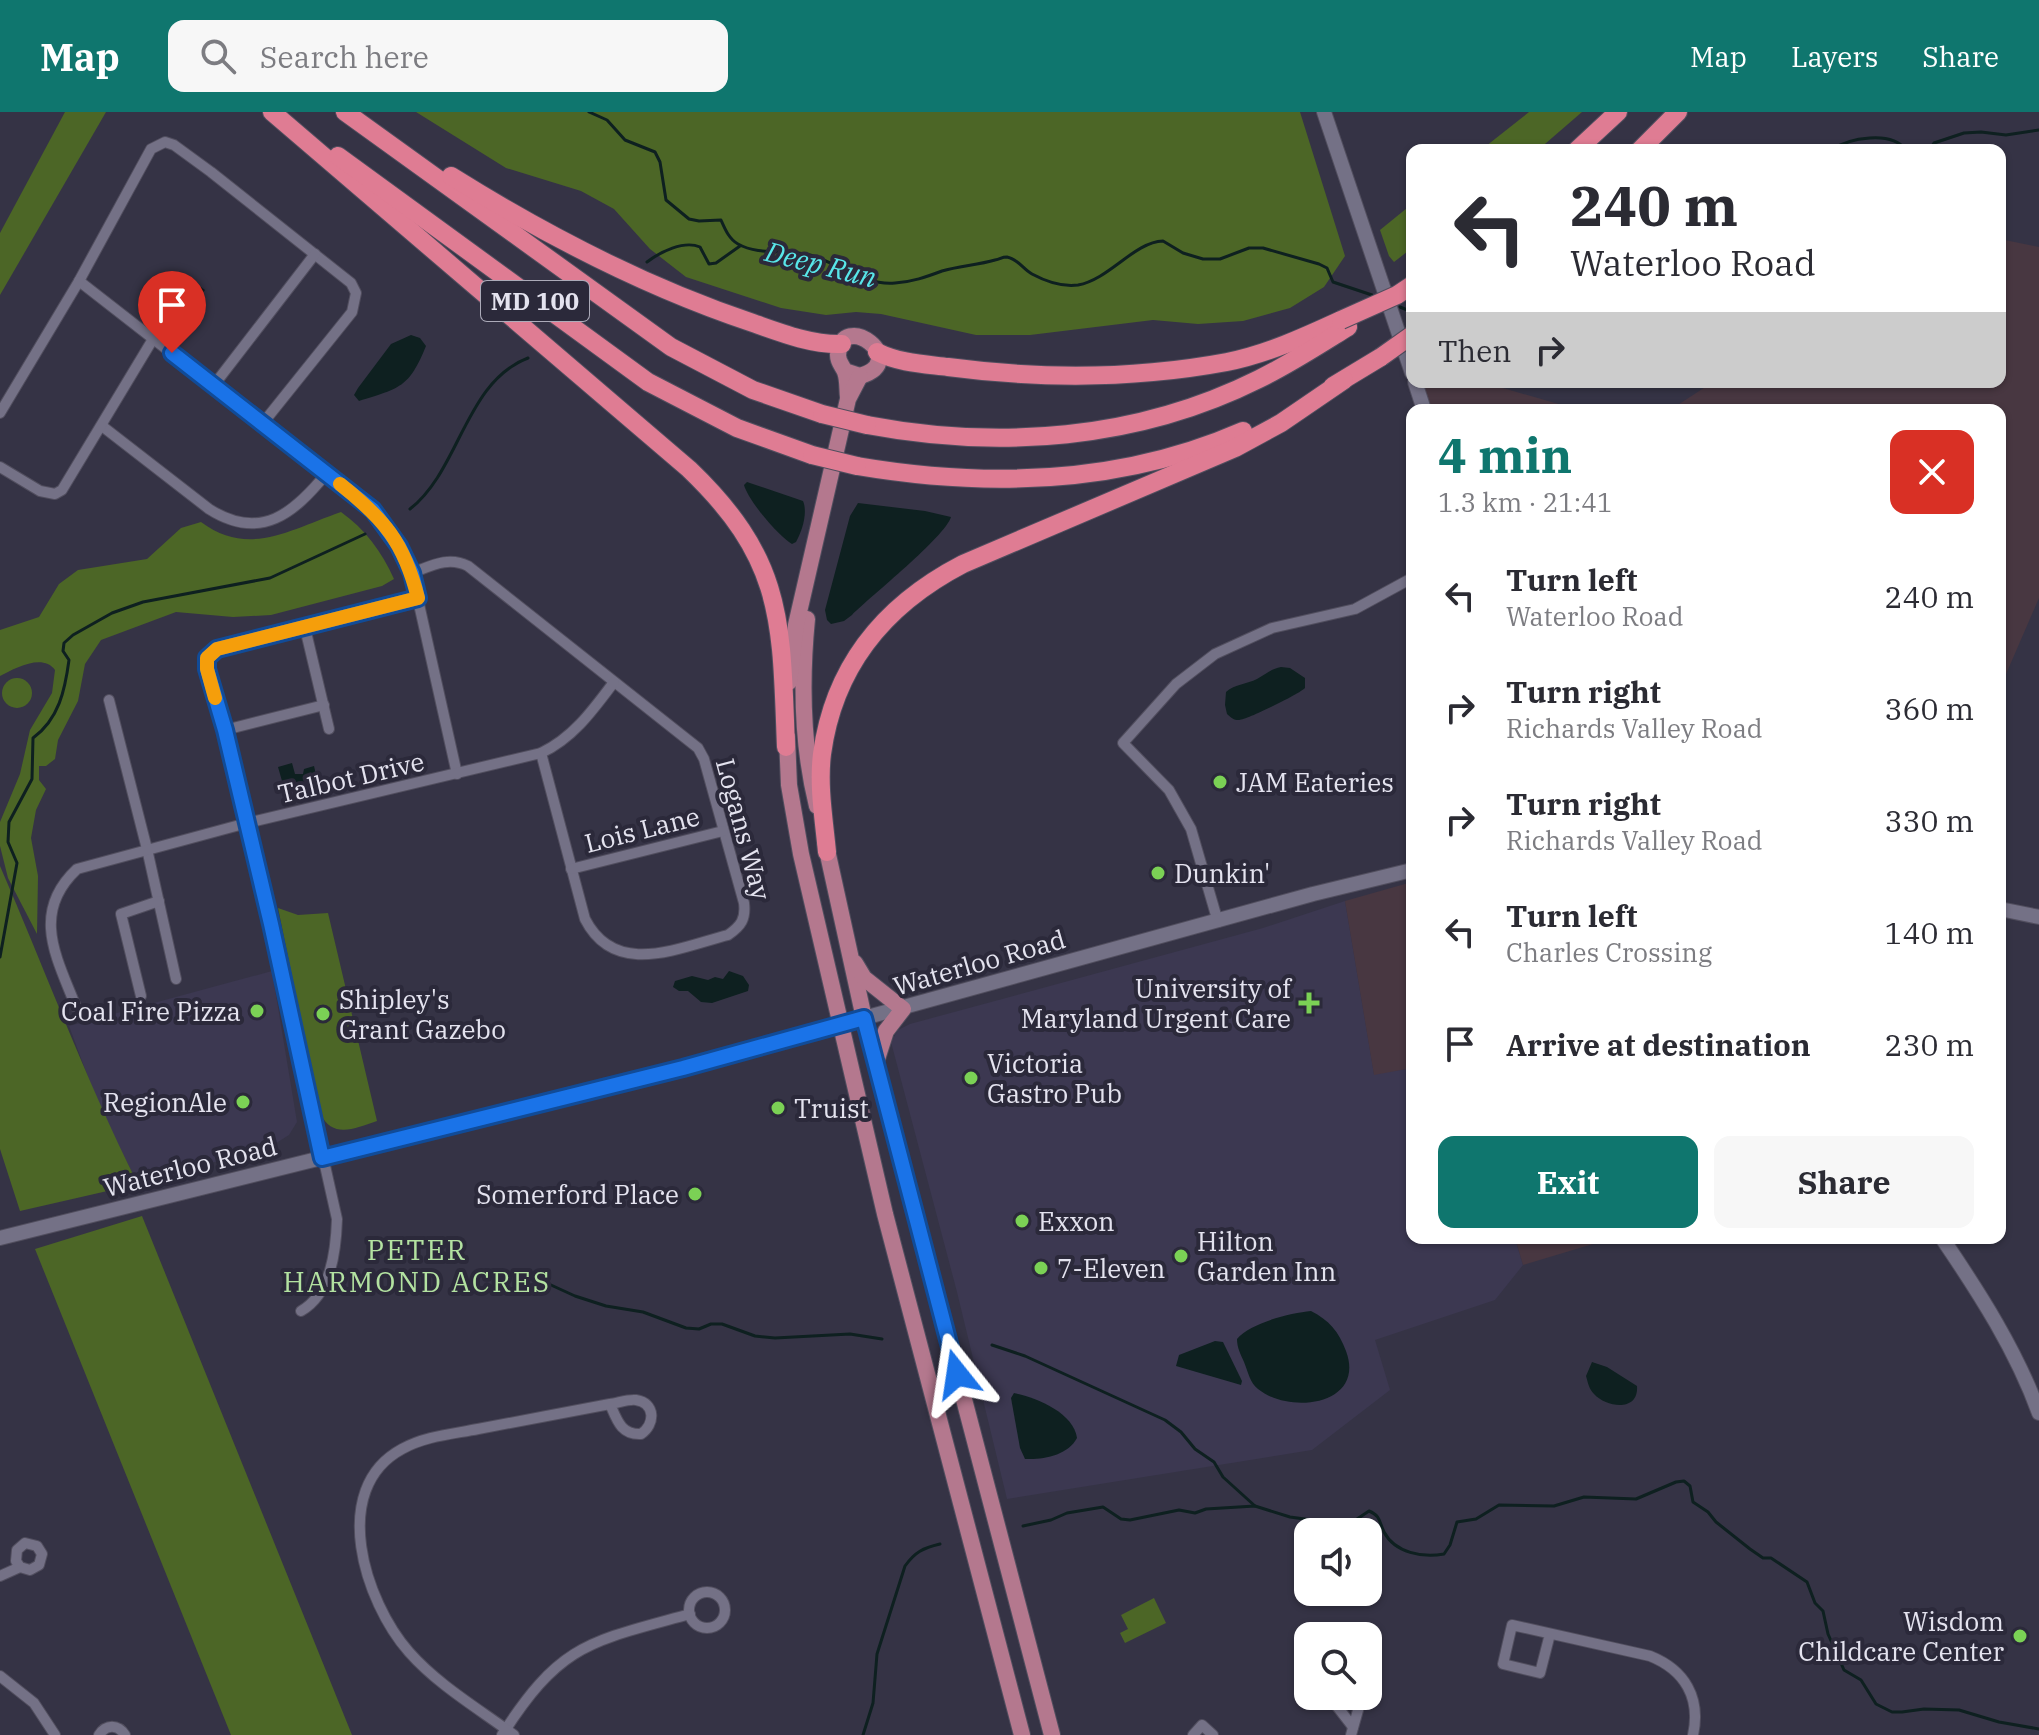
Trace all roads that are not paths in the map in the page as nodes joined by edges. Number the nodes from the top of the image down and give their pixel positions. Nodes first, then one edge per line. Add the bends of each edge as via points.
1 (275, 112) edge
2 (348, 112) edge
3 (1324, 112) edge
4 (1618, 112) edge
5 (1678, 112) edge
6 (1583, 144) edge
7 (1646, 144) edge
8 (315, 254) junction
9 (79, 281) junction
10 (1406, 289) edge
11 (1344, 324) junction
12 (153, 339) junction
13 (1406, 339) edge
14 (842, 344) junction
15 (877, 352) junction
16 (1406, 355) edge
17 (852, 373) junction
18 (1344, 380) junction
19 (214, 385) junction
20 (0, 413) edge
21 (263, 423) junction
22 (102, 426) junction
23 (0, 467) edge
24 (326, 474) junction
25 (813, 561) junction
26 (412, 573) junction
27 (1406, 581) edge
28 (418, 598) junction
29 (305, 628) junction
30 (614, 682) junction
31 (109, 700) dead end
32 (324, 705) junction
33 (329, 729) dead end
34 (225, 730) junction
35 (786, 747) junction
36 (541, 753) junction
37 (457, 774) junction
38 (247, 823) junction
39 (723, 831) junction
40 (147, 849) junction
41 (827, 852) junction
42 (571, 869) junction
43 (1406, 871) edge
44 (159, 901) junction
45 (2006, 910) edge
46 (2039, 917) edge
47 (1218, 922) junction
48 (850, 954) junction
49 (176, 979) dead end
50 (141, 996) dead end
51 (76, 1007) dead end
52 (903, 1009) junction
53 (864, 1018) junction
54 (840, 1024) junction
55 (876, 1064) junction
56 (322, 1158) junction
57 (0, 1238) edge
58 (1946, 1244) edge
59 (301, 1311) dead end
60 (610, 1404) dead end
61 (2039, 1413) edge
62 (20, 1567) dead end
63 (0, 1576) edge
64 (690, 1614) dead end
65 (1550, 1634) junction
66 (0, 1676) edge
67 (1338, 1710) edge
68 (1358, 1710) edge
69 (1352, 1731) edge
70 (507, 1733) edge
71 (55, 1735) edge
72 (99, 1735) edge
73 (125, 1735) edge
74 (1022, 1735) edge
75 (1052, 1735) edge
76 (1193, 1735) edge
77 (1213, 1735) edge
78 (1693, 1735) edge

1 - 18 highway, MD 100, bridge via 648,382 737,428 812,455 916,475 988,481 1122,468 1229,437
1 - 35 highway via 689,469 733,516 750,540 774,599
2 - 11 highway, MD 100, bridge via 671,347 753,390 867,425 992,439 1125,425 1171,414 1257,380
2 - 14 highway via 517,216 625,273 770,329
3 - 16 main road
4 - 6 highway
5 - 7 highway
8 - 9 street via 165,142 151,149
8 - 19 street
8 - 21 street via 351,283 355,305
9 - 12 street
9 - 20 street
10 - 11 highway, bridge
11 - 15 highway via 1254,355 1138,372 990,372 896,360
12 - 19 street
12 - 22 street
13 - 18 highway, MD 100, bridge
14 - 15 main road via 852,337 865,338
14 - 17 main road via 838,357
15 - 17 main road via 876,365 866,374
17 - 25 main road
18 - 41 highway via 1235,448 932,580 888,616 852,664 829,722 821,787
19 - 21 street
21 - 24 street
22 - 23 street via 68,483 55,494
22 - 24 street via 229,519 279,518
24 - 26 street via 373,510
25 - 35 main road via 796,625
25 - 41 main road via 805,733
26 - 28 street
26 - 30 street, Logans Way via 446,561 468,566
27 - 47 street via 1355,609 1272,628 1215,654 1176,684 1123,743 1159,778 1183,813
28 - 29 street
28 - 37 street
29 - 32 street
29 - 34 street via 217,649 207,658
30 - 36 street, Talbot Drive via 568,736
30 - 39 street, Logans Way via 698,748
31 - 40 street
32 - 33 street
32 - 34 street
34 - 38 street
35 - 54 main road via 795,820
36 - 37 street, Talbot Drive
36 - 42 street, Logans Way
37 - 38 street, Talbot Drive
38 - 40 street, Talbot Drive
38 - 56 street
39 - 42 street, Lois Lane
39 - 42 street, Logans Way via 744,903 742,922 728,935 655,954 617,951 591,932
40 - 44 street
40 - 51 street, Talbot Drive via 77,869 63,885 50,938
41 - 48 main road
43 - 47 main road, Waterloo Road
44 - 49 street
44 - 50 street via 121,914
45 - 46 main road
47 - 52 main road, Waterloo Road
48 - 52 main road via 864,978
48 - 53 main road
52 - 53 main road, Waterloo Road
52 - 55 main road via 886,1031
53 - 54 main road, Waterloo Road
53 - 55 main road
54 - 56 main road, Waterloo Road
54 - 74 main road
55 - 75 main road
56 - 57 main road, Waterloo Road
56 - 59 street via 337,1219 335,1248 320,1291
58 - 61 main road via 2019,1361
60 - 70 street via 417,1441 382,1462 364,1495 359,1520 364,1559 385,1620 426,1669
62 - 63 street
64 - 70 street via 578,1649 539,1682
65 - 65 street via 1512,1625 1503,1664 1540,1673
65 - 78 street via 1665,1662 1681,1675 1692,1695
66 - 71 street via 34,1703
67 - 69 street
68 - 69 street
72 - 73 street via 112,1726
76 - 77 street via 1202,1725

